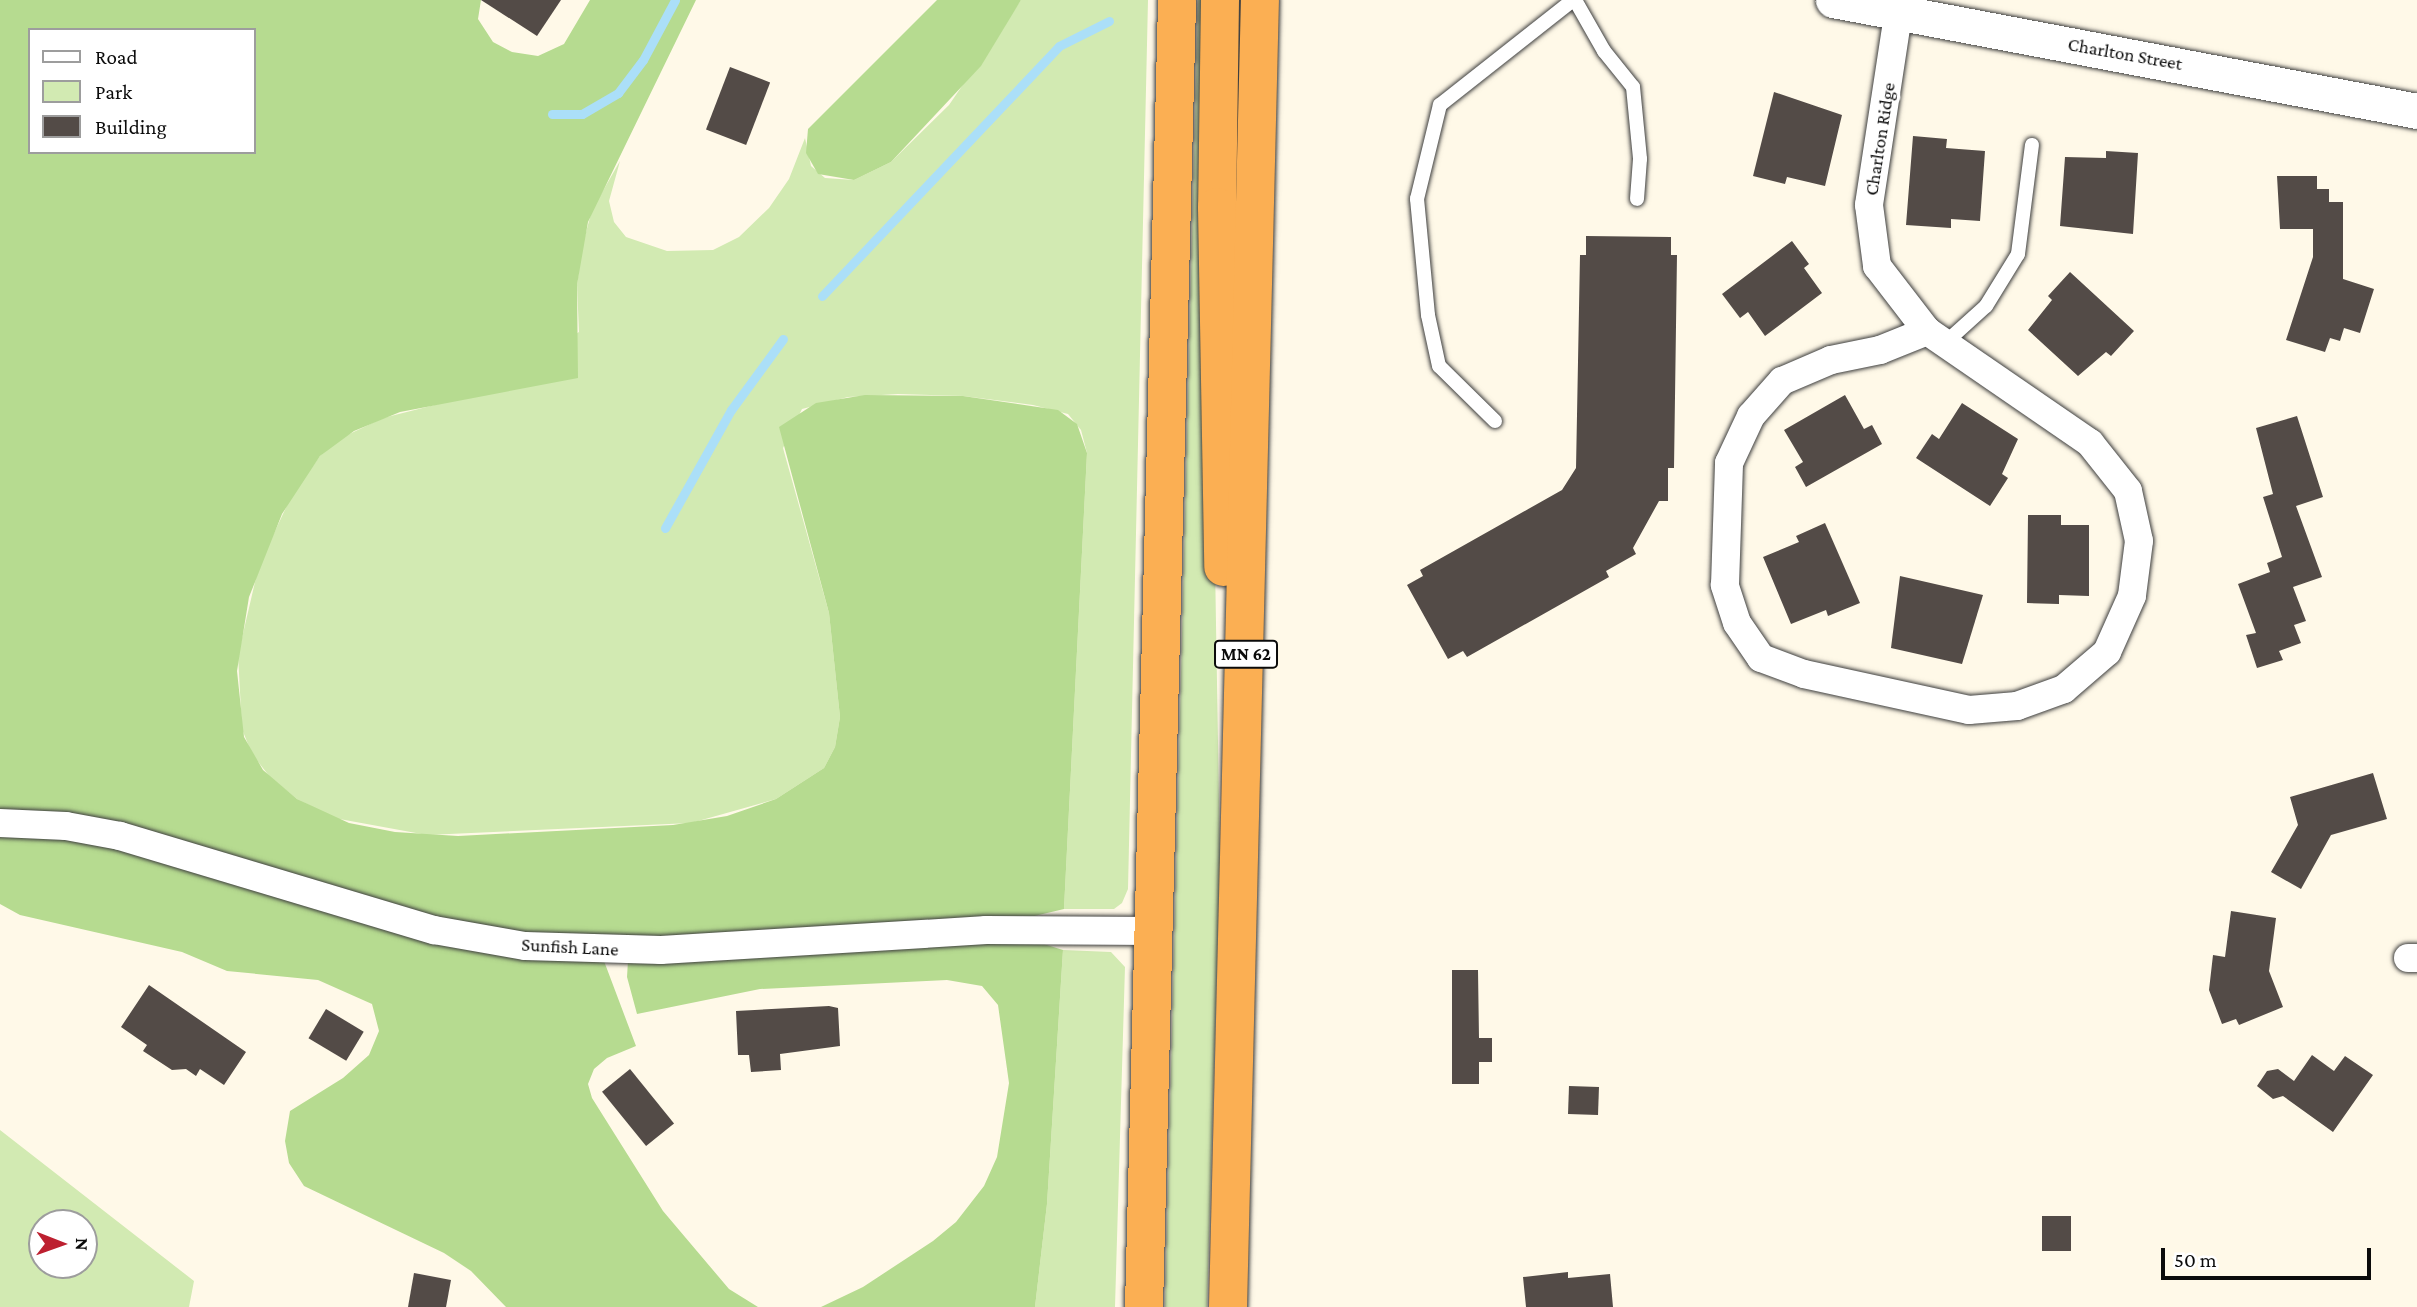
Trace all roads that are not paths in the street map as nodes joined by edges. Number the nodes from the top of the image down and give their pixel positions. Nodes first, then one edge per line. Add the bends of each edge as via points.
1 (1177, 0) edge
2 (1220, 0) edge
3 (1260, 0) edge
4 (1574, 0) edge
5 (1833, 0) edge
6 (1898, 15) junction
7 (2417, 111) edge
8 (2032, 145) dead end
9 (1637, 199) dead end
10 (1936, 337) junction
11 (1495, 421) dead end
12 (1242, 816) junction
13 (0, 823) edge
14 (1156, 931) junction
15 (1144, 1307) edge
16 (1228, 1307) edge

1 - 14 highway
2 - 12 highway via 1217,207 1223,597
3 - 12 highway, MN 62
4 - 9 lane via 1604,51 1633,87 1640,159
4 - 11 lane via 1440,105 1417,199 1428,316 1439,366
5 - 6 street, Charlton Street
6 - 7 street, Charlton Street via 2179,63
6 - 10 street, Charlton Ridge via 1869,205 1877,266
8 - 10 lane via 2018,254 1986,306
10 - 10 street, Charlton Ridge via 1830,360 1783,381 1751,416 1729,463 1725,585 1737,623 1761,658 1804,674 1969,710 2017,706 2064,689 2107,652 2132,596 2139,541 2128,491 2090,443
12 - 16 highway, MN 62
13 - 14 street, Sunfish Lane via 66,826 120,836 422,926 525,946 661,950 986,930
14 - 15 highway

